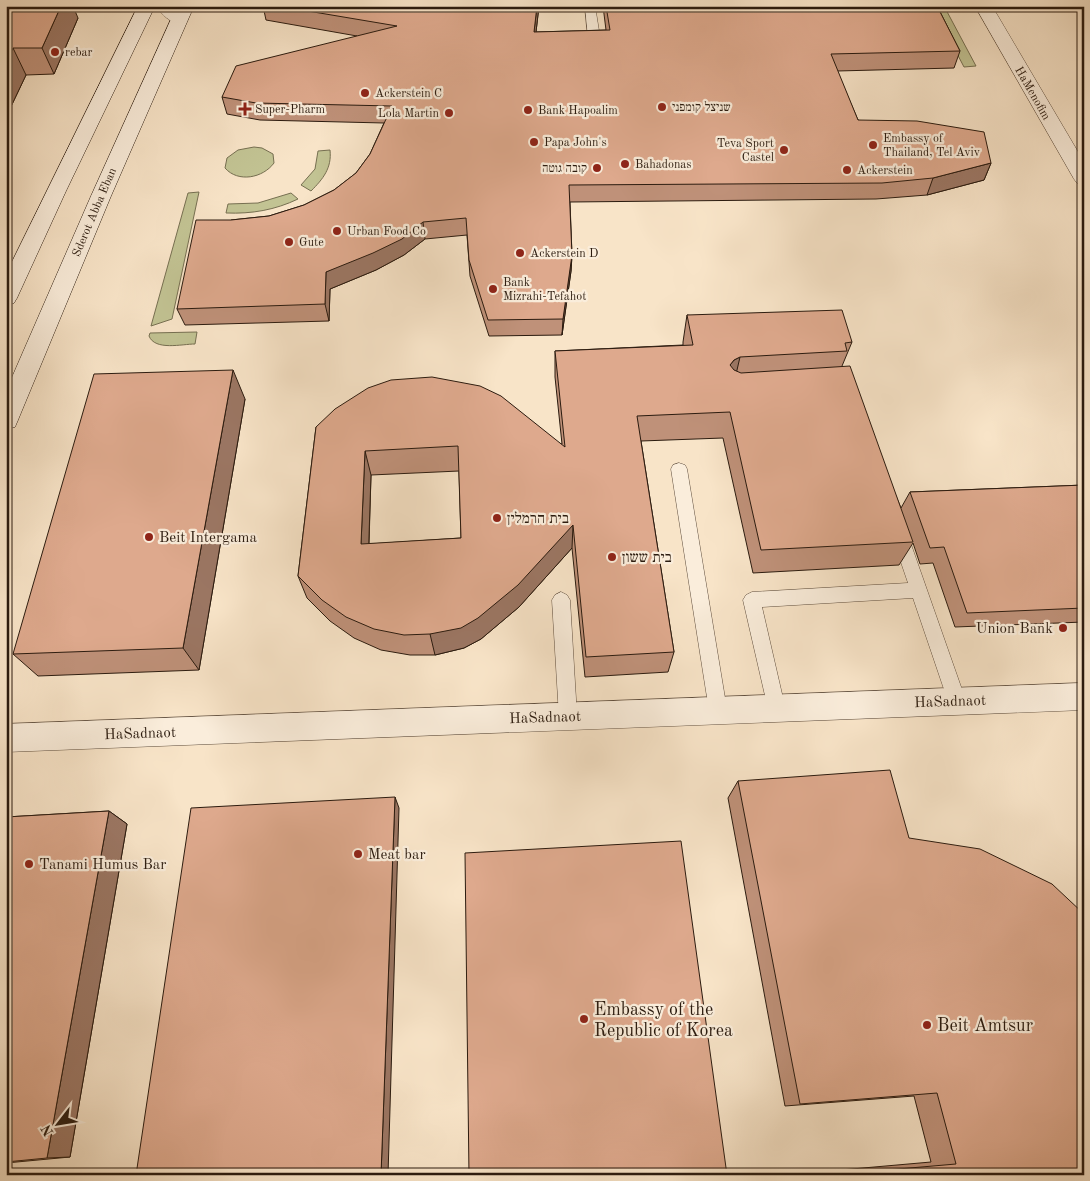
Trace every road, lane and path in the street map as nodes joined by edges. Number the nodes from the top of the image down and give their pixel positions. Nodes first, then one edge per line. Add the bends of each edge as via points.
1 (148, 6) edge
2 (164, 6) edge
3 (590, 6) edge
4 (983, 6) edge
5 (183, 13) edge
6 (594, 37) edge
7 (1084, 179) edge
8 (6, 298) edge
9 (7, 418) edge
10 (679, 469) dead end
11 (892, 514) edge
12 (918, 590) junction
13 (561, 600) dead end
14 (1084, 696) edge
15 (957, 701) junction
16 (776, 707) junction
17 (718, 710) junction
18 (568, 716) junction
19 (6, 738) edge

1 - 8 main road
2 - 5 main road
3 - 6 lane
4 - 7 main road, HaMenofim
5 - 9 main road, Sderot Abba Eban via 100,196
10 - 17 lane
11 - 12 lane
12 - 15 lane
12 - 16 lane via 752,600
13 - 18 lane
14 - 15 main road, HaSadnaot
15 - 16 main road, HaSadnaot
16 - 17 main road, HaSadnaot
17 - 18 main road, HaSadnaot
18 - 19 main road, HaSadnaot

